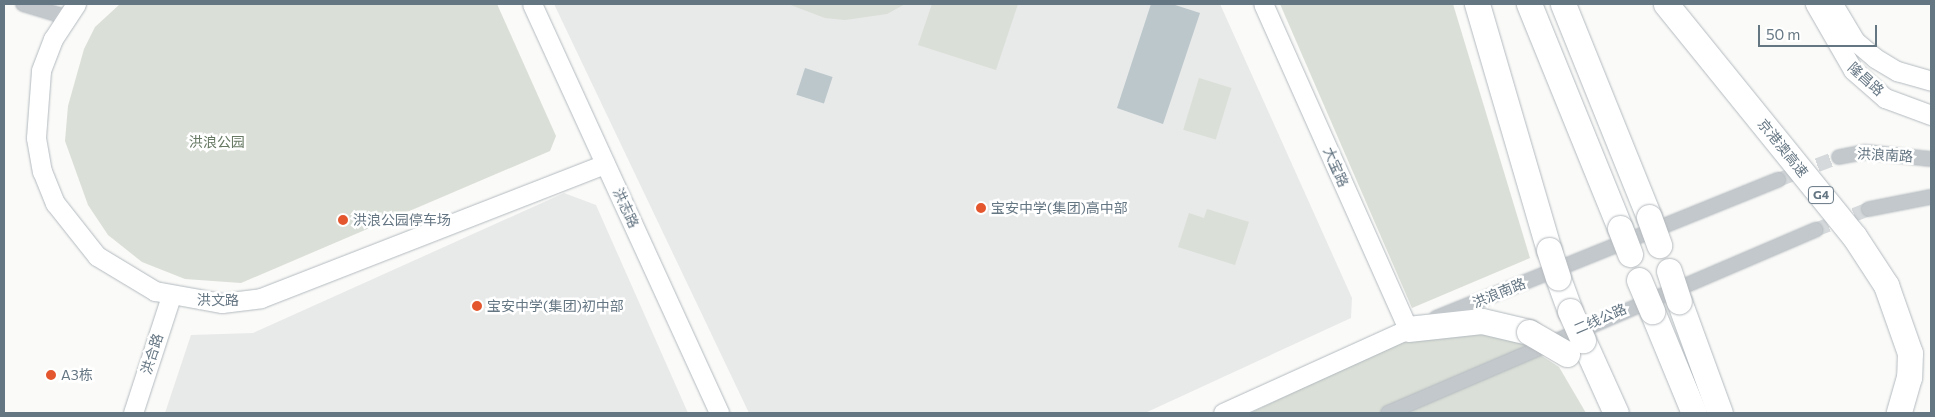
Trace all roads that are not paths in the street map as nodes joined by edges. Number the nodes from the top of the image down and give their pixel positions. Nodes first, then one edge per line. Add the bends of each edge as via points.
1 (23, 4) edge
2 (532, 4) edge
3 (1264, 4) edge
4 (1477, 4) edge
5 (1529, 4) edge
6 (1563, 4) edge
7 (1666, 4) edge
8 (1827, 9) edge
9 (71, 11) edge
10 (1931, 82) edge
11 (1931, 115) edge
12 (1839, 157) tunnel mouth
13 (1931, 158) edge
14 (605, 164) junction
15 (1778, 180) tunnel mouth
16 (1931, 197) edge
17 (1870, 209) tunnel mouth
18 (1815, 230) tunnel mouth
19 (171, 296) junction
20 (1408, 330) junction
21 (1575, 347) junction
22 (133, 413) edge
23 (719, 413) edge
24 (1223, 413) edge
25 (1388, 413) edge
26 (1605, 413) edge
27 (1616, 413) edge
28 (1694, 413) edge
29 (1720, 413) edge
30 (1899, 413) edge

1 - 9 street
2 - 14 street, 洪志路
3 - 20 street, 大宝路
4 - 21 highway, bridge via 1570,311
5 - 28 highway, bridge
6 - 29 highway, bridge via 1649,217
7 - 30 highway, 京港澳高速 / G4 via 1854,236 1886,285 1910,353 1909,377
8 - 10 street, 隆昌路 via 1875,58 1897,72
8 - 11 street, 隆昌路 via 1842,56 1869,85 1904,108
9 - 19 street, 洪文路 via 41,71 35,104 42,171 60,210 97,256 124,276
12 - 13 street, 洪浪南路 via 1865,152
14 - 19 street, 洪文路 via 288,290 222,303
14 - 23 street, 洪志路
15 - 20 street, 洪浪南路
16 - 17 street
18 - 25 street, 二线公路
19 - 22 street, 洪合路
20 - 21 highway, bridge via 1482,321
20 - 24 street, 洪浪南路
21 - 26 highway
21 - 27 highway

